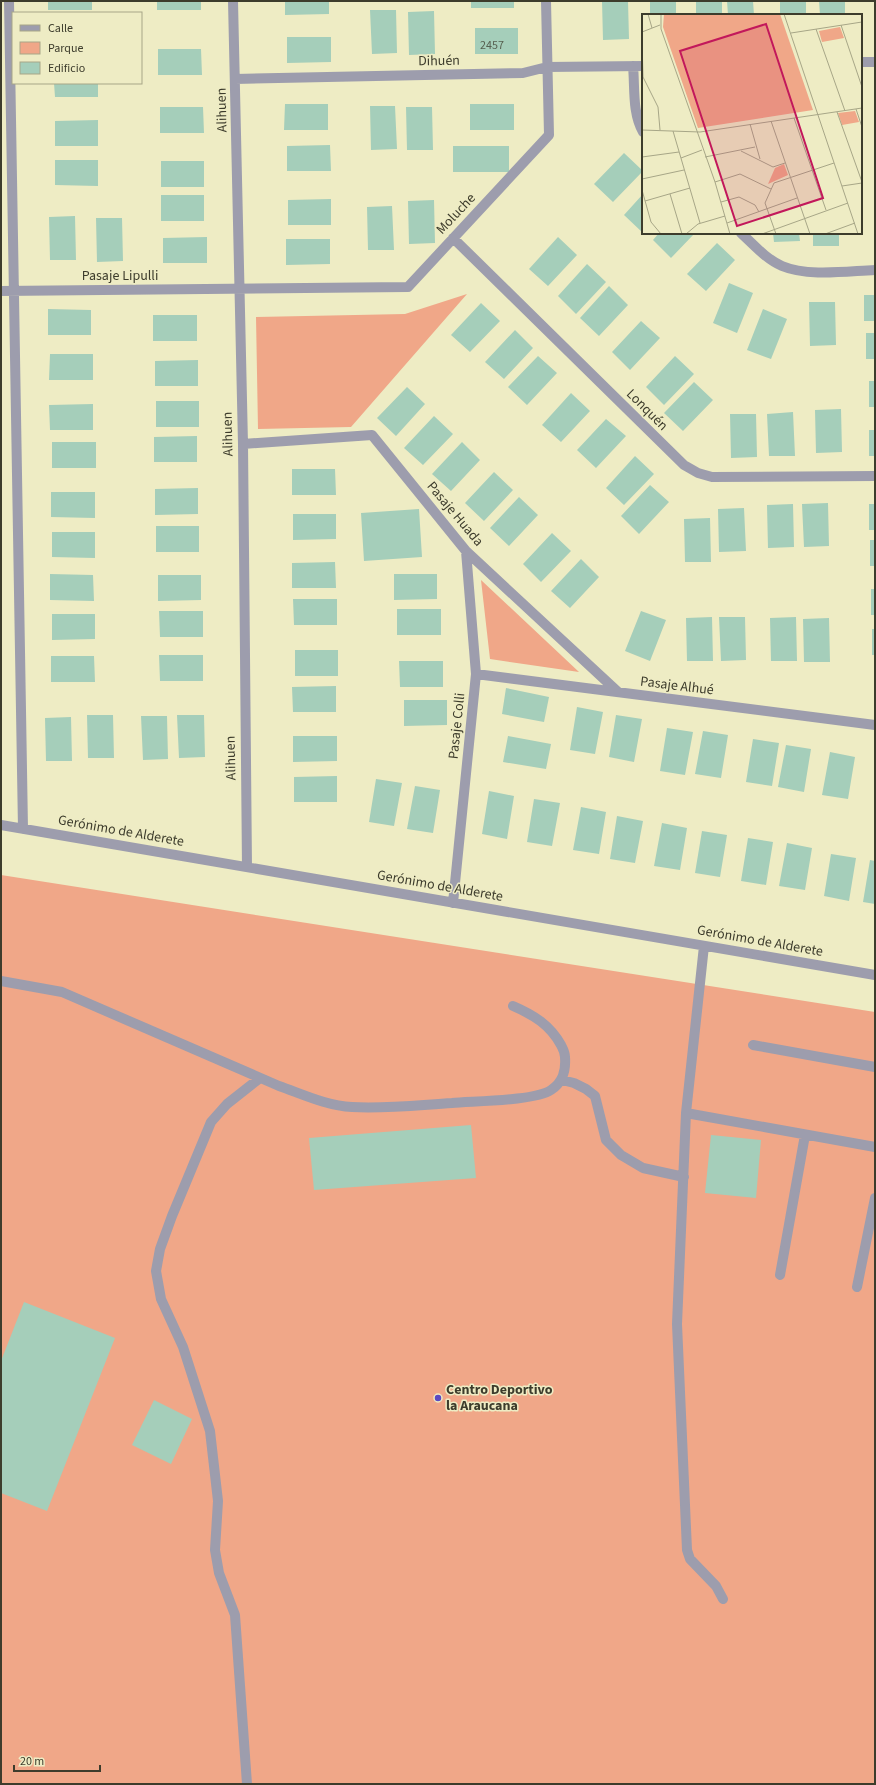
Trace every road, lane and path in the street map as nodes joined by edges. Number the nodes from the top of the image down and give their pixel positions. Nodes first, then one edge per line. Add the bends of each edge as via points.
1 (9, 1) edge
2 (233, 1) edge
3 (546, 1) edge
4 (862, 62) edge
5 (875, 62) edge
6 (638, 66) edge
7 (547, 67) junction
8 (235, 79) junction
9 (642, 129) edge
10 (743, 234) edge
11 (453, 238) junction
12 (875, 270) edge
13 (239, 289) junction
14 (1, 291) edge
15 (14, 291) junction
16 (243, 444) junction
17 (875, 476) edge
18 (466, 551) junction
19 (476, 674) junction
20 (618, 692) junction
21 (875, 725) edge
22 (1, 825) edge
23 (23, 828) junction
24 (247, 867) junction
25 (453, 903) junction
26 (704, 946) junction
27 (875, 975) edge
28 (1, 982) edge
29 (513, 1006) dead end
30 (753, 1045) dead end
31 (875, 1067) edge
32 (260, 1078) junction
33 (562, 1080) junction
34 (686, 1113) junction
35 (805, 1134) junction
36 (875, 1147) edge
37 (684, 1177) junction
38 (875, 1198) edge
39 (780, 1275) dead end
40 (857, 1287) dead end
41 (723, 1599) dead end
42 (247, 1784) edge

1 - 15 street
2 - 8 street, Alihuen
3 - 7 street, Moluche
4 - 5 street
6 - 7 street, Dihuén
6 - 9 street via 636,108
7 - 8 street, Dihuén via 523,73
7 - 11 street, Moluche via 549,135
8 - 13 street, Alihuen
10 - 12 street via 770,259 796,270
11 - 13 street, Moluche via 408,287
11 - 17 street, Lonquén via 684,465 698,473 712,477
13 - 15 street, Pasaje Lipulli
13 - 16 street, Alihuen
14 - 15 street, Pasaje Lipulli
15 - 23 street
16 - 18 street, Pasaje Huada via 372,435
16 - 24 street, Alihuen
18 - 19 street, Pasaje Colli
18 - 20 street, Pasaje Huada
19 - 20 street, Pasaje Alhué
19 - 25 street, Pasaje Colli
20 - 21 street, Pasaje Alhué
22 - 23 street, Gerónimo de Alderete
23 - 24 street, Gerónimo de Alderete
24 - 25 street, Gerónimo de Alderete
25 - 26 street, Gerónimo de Alderete
26 - 27 street, Gerónimo de Alderete
26 - 34 street
28 - 32 street via 62,992
29 - 33 street via 534,1015 548,1026 558,1040 565,1053 566,1067
30 - 31 street
32 - 33 street via 315,1099 351,1107 526,1098 550,1091
32 - 42 street via 227,1104 211,1122 160,1248 156,1271 161,1299 183,1347 210,1431 218,1501 215,1550 219,1573 235,1615
33 - 37 street via 574,1083 595,1096 606,1140 621,1155 643,1168
34 - 35 street
34 - 37 street
35 - 36 street
35 - 39 street
37 - 41 street via 677,1324 687,1550 690,1559 716,1586
38 - 40 street

